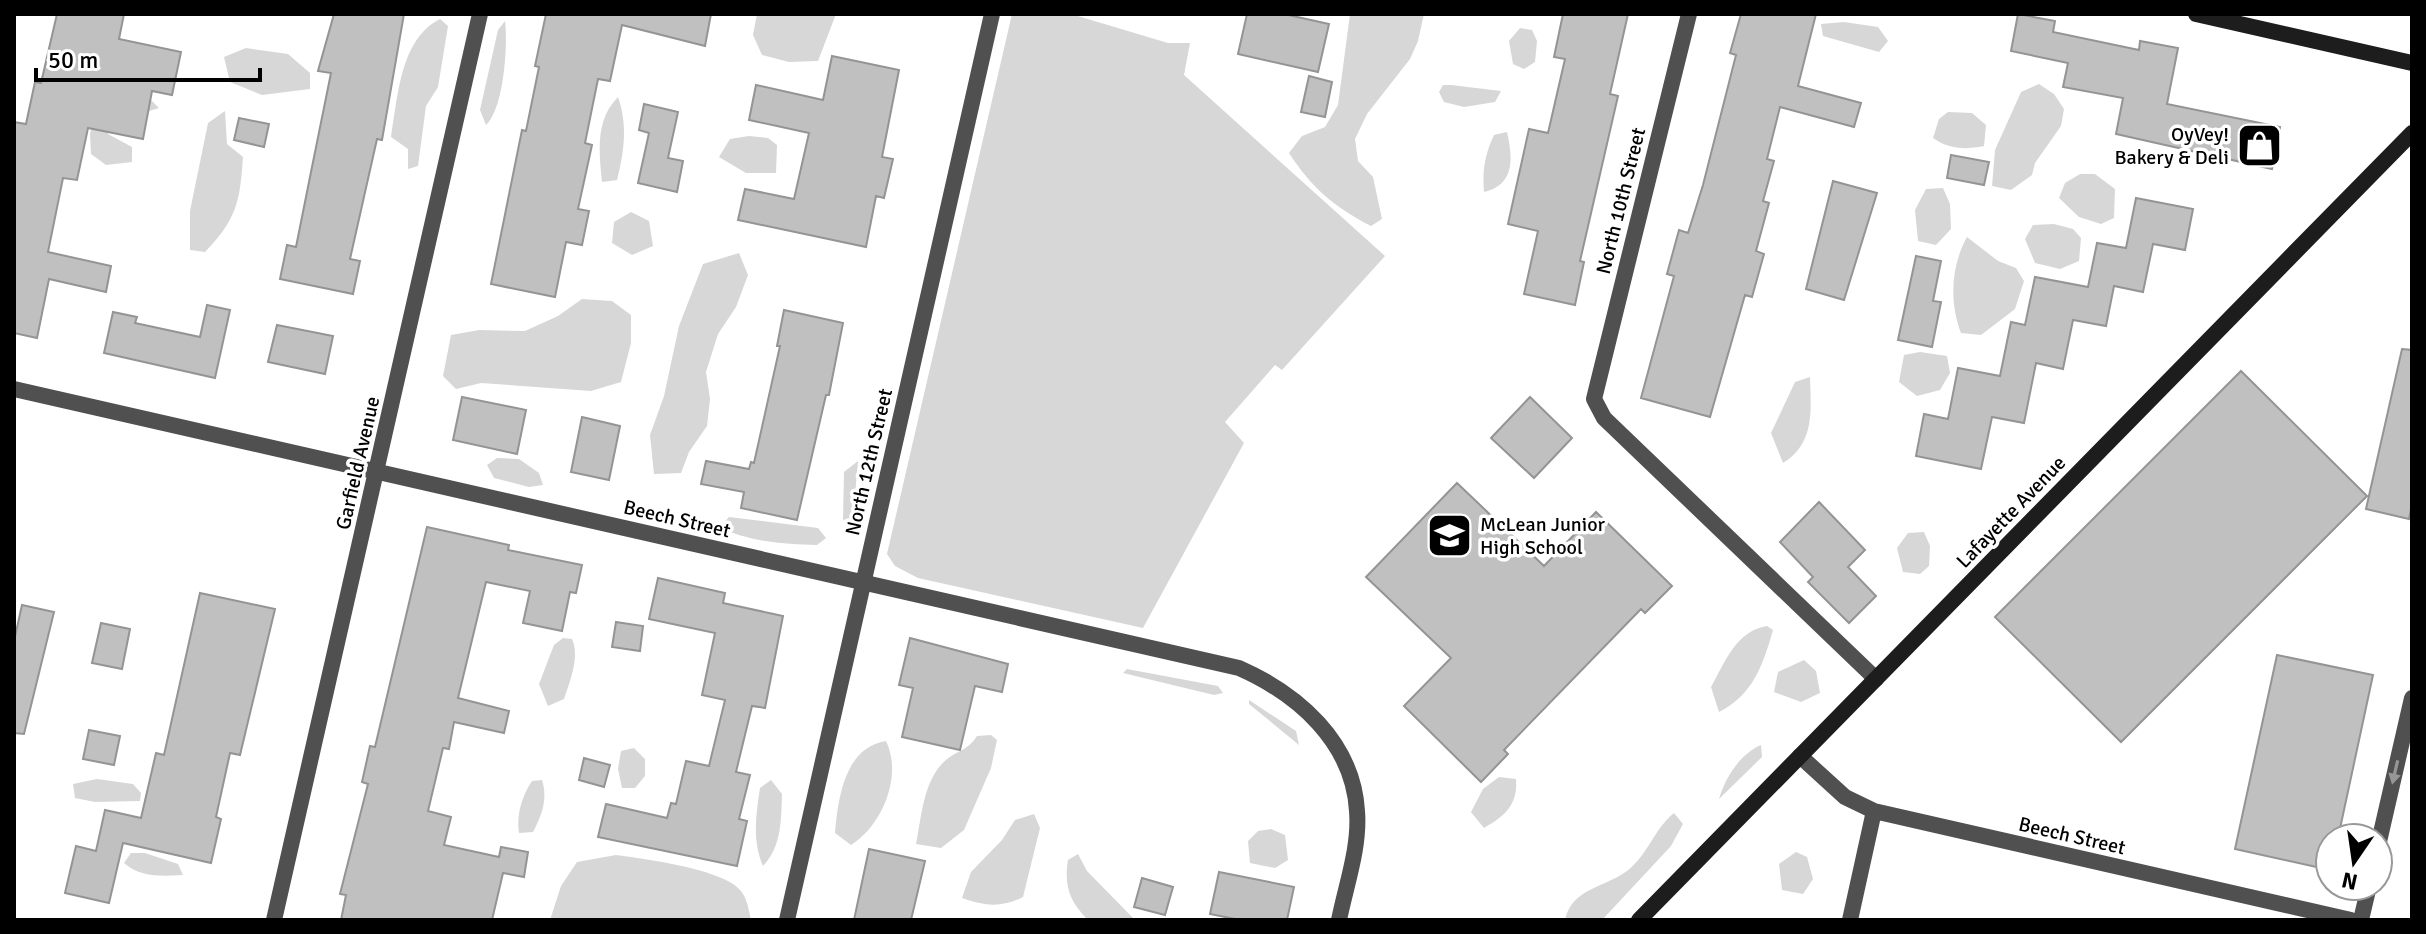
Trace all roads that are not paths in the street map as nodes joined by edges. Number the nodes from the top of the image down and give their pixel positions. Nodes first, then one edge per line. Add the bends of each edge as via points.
1 (480, 14) edge
2 (992, 14) edge
3 (1689, 14) edge
4 (2196, 14) edge
5 (2412, 63) edge
6 (2412, 133) edge
7 (14, 389) edge
8 (376, 471) junction
9 (862, 582) junction
10 (1876, 679) junction
11 (2412, 698) edge
12 (1800, 756) junction
13 (1874, 811) junction
14 (2384, 822) edge
15 (274, 920) edge
16 (787, 920) edge
17 (1339, 920) edge
18 (1639, 920) edge
19 (1850, 920) edge
20 (2351, 920) edge

1 - 8 street, Garfield Avenue
2 - 9 street, North 12th Street
3 - 10 street, North 10th Street via 1594,399 1604,418
4 - 5 street
6 - 10 street, Lafayette Avenue
7 - 8 street, Beech Street
8 - 9 street, Beech Street
8 - 15 street, Garfield Avenue
9 - 16 street, North 12th Street
9 - 17 street, Beech Street via 1239,668 1268,681 1317,720 1354,785 1356,840
10 - 12 street, Lafayette Avenue
11 -> 14 street
12 - 13 street, Beech Street via 1845,797
12 - 18 street, Lafayette Avenue
13 - 19 street
13 - 20 street, Beech Street

